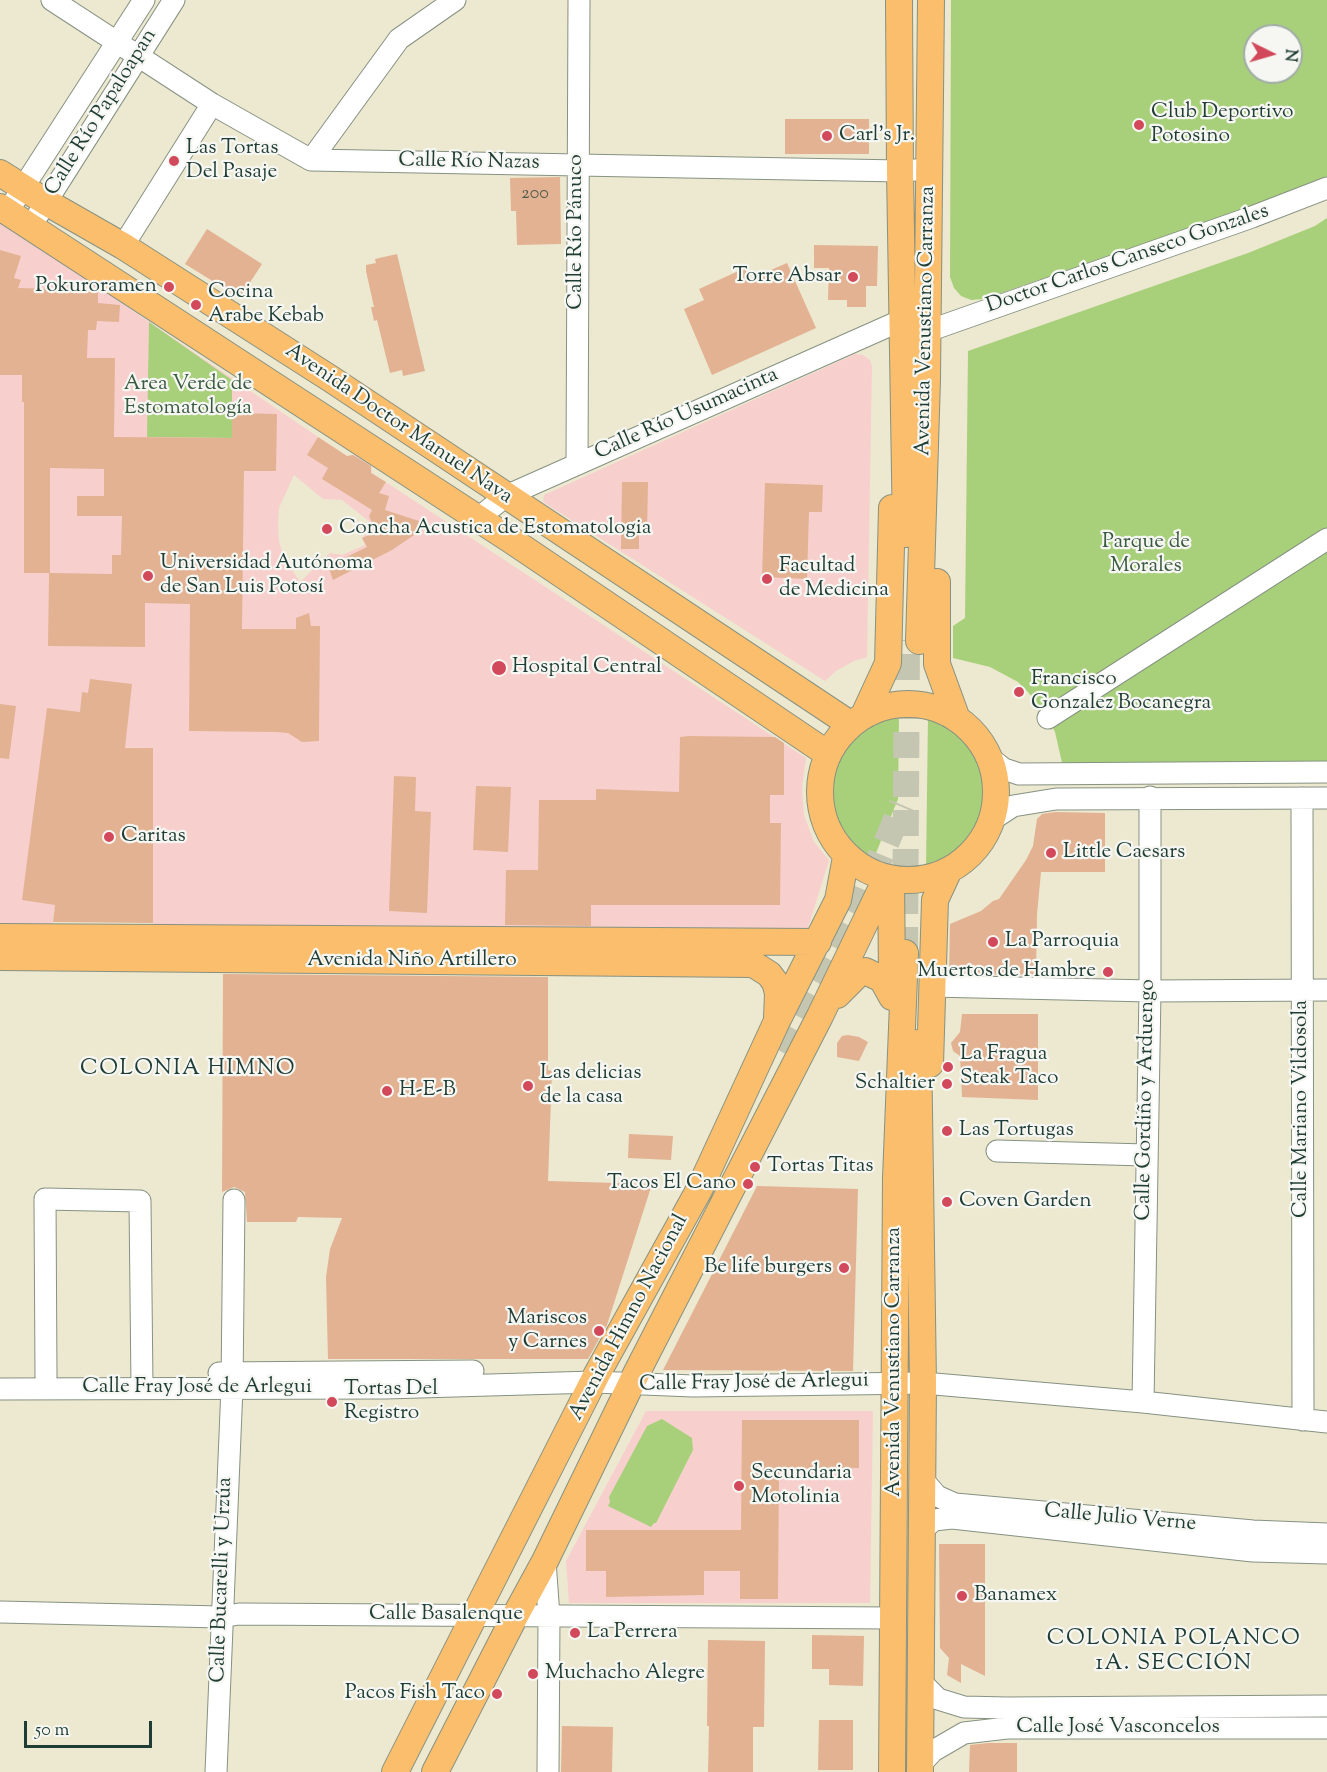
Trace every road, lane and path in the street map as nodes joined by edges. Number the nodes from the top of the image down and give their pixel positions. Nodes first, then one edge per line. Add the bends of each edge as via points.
1 (52, 0) edge
2 (144, 0) edge
3 (174, 0) edge
4 (455, 0) edge
5 (579, 0) edge
6 (899, 0) edge
7 (931, 0) edge
8 (117, 42) junction
9 (137, 56) junction
10 (212, 104) junction
11 (311, 160) junction
12 (577, 165) junction
13 (931, 169) junction
14 (900, 171) junction
15 (0, 173) edge
16 (23, 187) junction
17 (1327, 189) edge
18 (46, 202) junction
19 (4, 209) edge
20 (31, 226) junction
21 (123, 246) junction
22 (902, 320) junction
23 (928, 331) junction
24 (927, 379) junction
25 (904, 392) junction
26 (578, 464) junction
27 (506, 496) junction
28 (477, 519) junction
29 (1327, 539) edge
30 (957, 718) junction
31 (1048, 718) dead end
32 (857, 720) junction
33 (828, 754) junction
34 (990, 759) junction
35 (1327, 772) edge
36 (1150, 797) junction
37 (1302, 798) junction
38 (1327, 798) edge
39 (993, 819) junction
40 (846, 857) junction
41 (948, 872) junction
42 (889, 879) junction
43 (0, 938) edge
44 (818, 942) junction
45 (375, 950) junction
46 (0, 957) edge
47 (931, 986) junction
48 (1301, 989) junction
49 (1327, 990) edge
50 (1150, 991) junction
51 (892, 997) junction
52 (820, 1016) junction
53 (776, 1023) junction
54 (782, 1052) tunnel mouth
55 (997, 1151) dead end
56 (1146, 1155) junction
57 (896, 1178) junction
58 (921, 1184) junction
59 (699, 1190) junction
60 (234, 1200) dead end
61 (0, 1377) edge
62 (46, 1377) junction
63 (596, 1378) junction
64 (633, 1379) junction
65 (142, 1380) junction
66 (231, 1380) junction
67 (895, 1382) junction
68 (923, 1383) junction
69 (0, 1389) edge
70 (1143, 1402) junction
71 (1303, 1420) junction
72 (1327, 1422) edge
73 (923, 1480) junction
74 (1113, 1527) junction
75 (921, 1532) junction
76 (1327, 1534) edge
77 (1233, 1539) junction
78 (1327, 1553) edge
79 (545, 1561) junction
80 (0, 1612) edge
81 (474, 1616) junction
82 (515, 1616) junction
83 (549, 1616) junction
84 (221, 1617) junction
85 (892, 1618) junction
86 (921, 1682) junction
87 (1276, 1706) junction
88 (1327, 1706) edge
89 (1125, 1718) junction
90 (1276, 1728) junction
91 (1327, 1728) edge
92 (920, 1768) edge
93 (216, 1772) edge
94 (395, 1772) edge
95 (435, 1772) edge
96 (548, 1772) edge
97 (892, 1772) edge

1 - 8 street, Calle Río Nazas
2 - 8 street, Calle Río Papaloapan
3 - 9 street, Calle Río Papaloapan
4 - 11 street via 399,39
5 - 12 street, Calle Río Pánuco
6 - 14 main road, Avenida Venustiano Carranza
7 - 13 main road, Avenida Venustiano Carranza
8 - 9 street, Calle Río Nazas
8 - 16 street, Calle Río Papaloapan
9 - 10 street, Calle Río Nazas
9 - 18 street, Calle Río Papaloapan
10 - 11 street, Calle Río Nazas
10 - 21 street
11 - 12 street, Calle Río Nazas
12 - 14 street, Calle Río Nazas
12 - 26 street, Calle Río Pánuco
13 - 14 street, Calle Río Nazas
13 - 23 main road, Avenida Venustiano Carranza
14 - 22 main road, Avenida Venustiano Carranza
15 - 16 main road, Avenida Doctor Manuel Nava
16 - 18 main road, Avenida Doctor Manuel Nava
16 - 19 street, Calle Río Papaloapan
17 - 23 street, Doctor Carlos Canseco Gonzales
18 - 20 street, Calle Río Papaloapan
18 - 21 main road, Avenida Doctor Manuel Nava
19 - 20 main road, Avenida Doctor Manuel Nava
20 - 28 main road, Avenida Doctor Manuel Nava
21 - 27 main road, Avenida Doctor Manuel Nava
22 - 25 main road, Avenida Venustiano Carranza
22 - 26 street, Calle Río Usumacinta
23 - 24 main road, Avenida Venustiano Carranza
24 - 25 main road, Avenida Venustiano Carranza via 913,640
24 - 30 main road via 937,446 937,664
25 - 32 main road via 893,445 888,663
26 - 27 street, Calle Río Usumacinta
27 - 28 street, Calle Río Usumacinta
27 - 32 main road, Avenida Doctor Manuel Nava
28 - 33 main road, Avenida Doctor Manuel Nava
29 - 31 street
30 - 32 main road via 911,703 886,706
30 - 34 main road via 977,737
32 - 33 main road via 837,738
33 - 40 main road via 820,781 820,809 830,835
34 - 35 street via 1018,774
34 - 39 main road via 996,783
36 - 37 street
36 - 39 street via 1056,798 1013,806
36 - 50 street, Calle Gordiño y Arduengo
37 - 38 street
37 - 48 street, Calle Mariano Vildosola
39 - 41 main road via 970,856
40 - 42 main road via 865,871
40 - 44 main road, Avenida Himno Nacional via 838,900
41 - 42 main road via 920,881
41 - 47 main road via 935,900
42 - 51 main road
42 - 52 main road, Avenida Himno Nacional
43 - 45 main road, Avenida Niño Artillero
44 - 45 main road, Avenida Niño Artillero
44 - 53 main road, Avenida Himno Nacional
45 - 46 main road, Avenida Niño Artillero
45 - 53 main road, Avenida Niño Artillero via 753,964 776,982
47 - 50 street
47 - 58 main road via 929,1119
48 - 49 street
48 - 50 street
48 - 71 street, Calle Mariano Vildosola
50 - 56 street, Calle Gordiño y Arduengo
51 - 52 main road via 882,979 866,971 858,974
51 - 57 main road via 890,1116
52 - 64 main road, Avenida Himno Nacional
53 - 59 main road, Avenida Himno Nacional
54 - 59 main road
55 - 56 street
56 - 70 street, Calle Gordiño y Arduengo
57 - 58 main road, Avenida Venustiano Carranza via 910,953
57 - 67 main road, Avenida Venustiano Carranza
58 - 68 main road, Avenida Venustiano Carranza
59 - 63 main road, Avenida Himno Nacional
60 - 66 street, Calle Bucarelli y Urzúa
61 - 62 street, Calle Fray José de Arlegui
62 - 65 street, Calle Fray José de Arlegui
62 - 65 street via 45,1199 140,1201
63 - 64 street, Calle Fray José de Arlegui
63 - 66 street, Calle Fray José de Arlegui
63 - 81 main road, Avenida Himno Nacional
64 - 67 street, Calle Fray José de Arlegui
64 - 79 main road, Avenida Himno Nacional
65 - 66 street, Calle Fray José de Arlegui
65 - 69 street, Calle Fray José de Arlegui
66 - 84 street, Calle Bucarelli y Urzúa
67 - 68 street, Calle Fray José de Arlegui
67 - 85 main road, Avenida Venustiano Carranza
68 - 70 street, Calle Fray José de Arlegui
68 - 73 main road, Avenida Venustiano Carranza
70 - 71 street, Calle Fray José de Arlegui
71 - 72 street, Calle Fray José de Arlegui
73 - 74 street, Calle Julio Verne via 937,1496 955,1504
73 - 75 main road, Avenida Venustiano Carranza
74 - 75 street, Calle Julio Verne via 952,1518 934,1520
74 - 77 street, Calle Julio Verne
75 - 86 main road, Avenida Venustiano Carranza
76 - 77 street, Calle Julio Verne
77 - 78 street, Calle Julio Verne via 1253,1551
79 - 82 main road, Avenida Himno Nacional
79 - 83 street
80 - 84 street, Calle Basalenque
81 - 82 street, Calle Basalenque
81 - 84 street, Calle Basalenque
81 - 94 main road, Avenida Himno Nacional
82 - 83 street, Calle Basalenque
82 - 95 main road, Avenida Himno Nacional
83 - 85 street, Calle Basalenque
83 - 96 street
84 - 93 street, Calle Bucarelli y Urzúa
85 - 97 main road, Avenida Venustiano Carranza
86 - 89 street, Calle José Vasconcelos via 938,1699 964,1707
86 - 92 main road, Avenida Venustiano Carranza
87 - 88 street, Calle José Vasconcelos
87 - 89 street, Calle José Vasconcelos
87 - 90 street
89 - 90 street, Calle José Vasconcelos
89 - 92 street, Calle José Vasconcelos via 964,1733 933,1751
90 - 91 street, Calle José Vasconcelos

